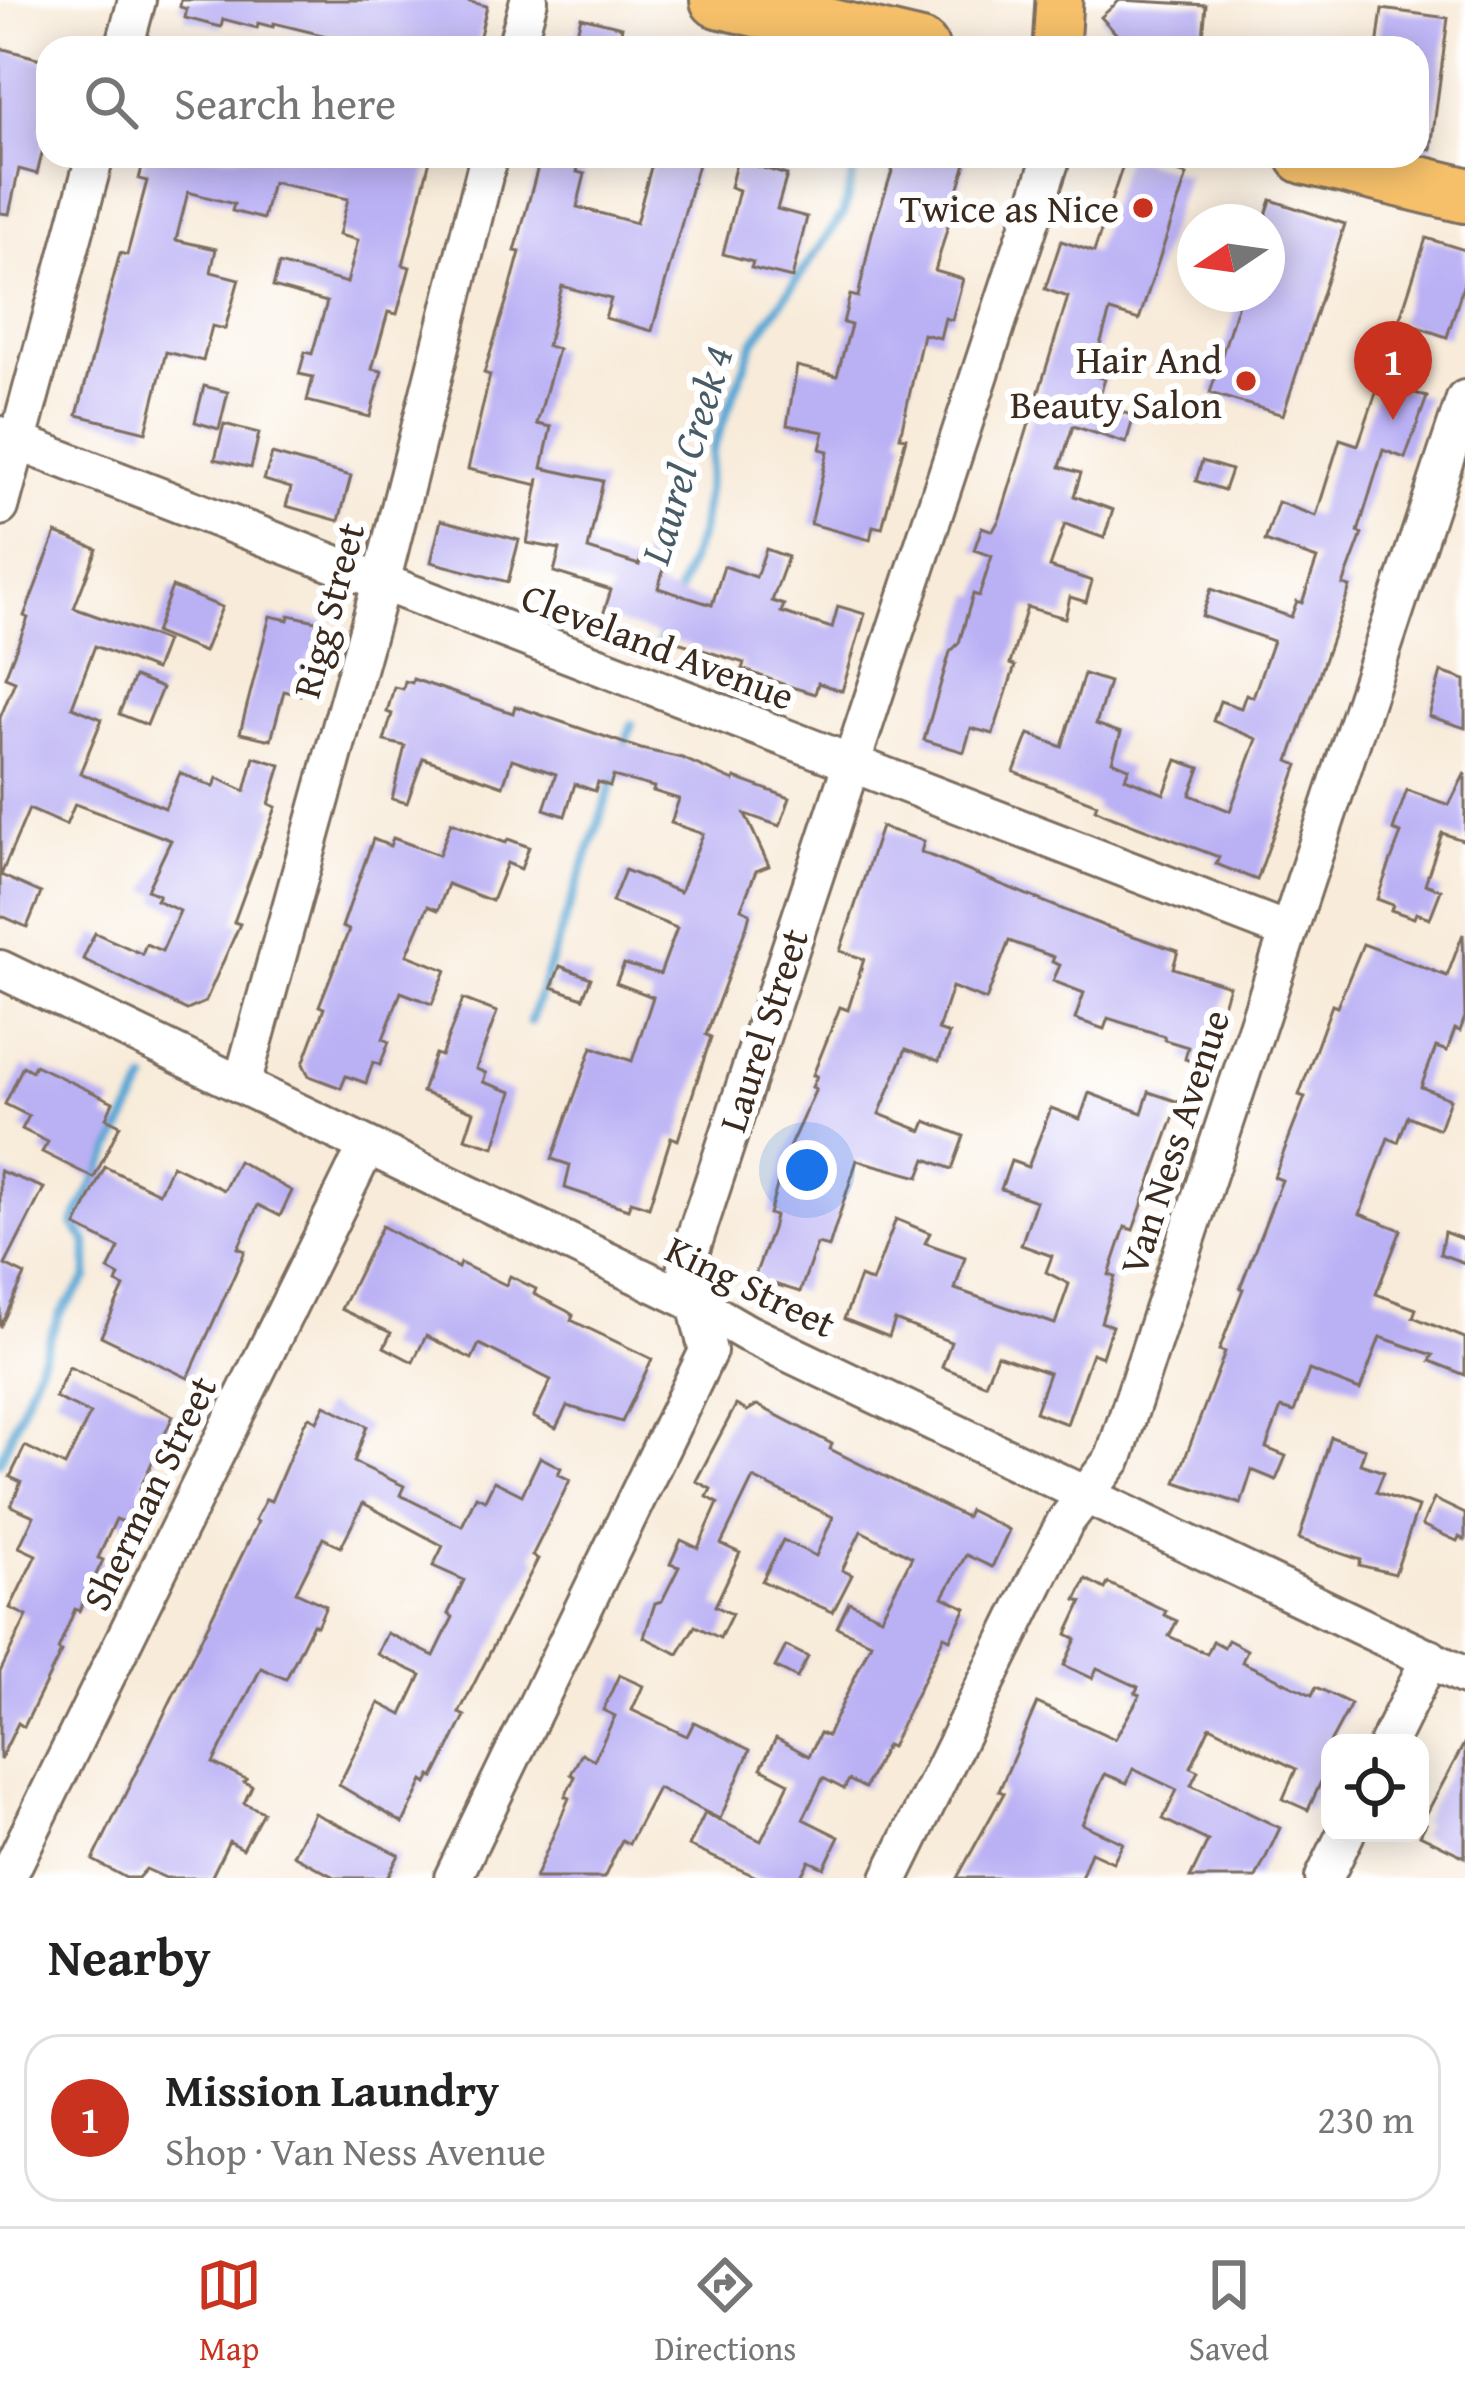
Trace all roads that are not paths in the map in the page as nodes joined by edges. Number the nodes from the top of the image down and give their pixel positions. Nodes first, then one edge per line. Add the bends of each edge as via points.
1 (137, 0) edge
2 (529, 0) edge
3 (718, 0) edge
4 (1059, 0) edge
5 (127, 36) edge
6 (519, 36) edge
7 (870, 36) edge
8 (1057, 36) edge
9 (91, 168) edge
10 (486, 168) edge
11 (1048, 168) edge
12 (1354, 168) edge
13 (1465, 195) edge
14 (1465, 399) edge
15 (10, 439) edge
16 (0, 507) edge
17 (381, 583) junction
18 (850, 766) junction
19 (1287, 931) junction
20 (4, 983) edge
21 (242, 1084) junction
22 (368, 1146) junction
23 (697, 1304) junction
24 (1087, 1496) junction
25 (1430, 1658) junction
26 (1465, 1676) edge
27 (1392, 1734) edge
28 (1342, 1842) edge
29 (6, 1873) edge
30 (453, 1878) edge
31 (890, 1878) edge
32 (1324, 1878) edge

1 - 5 street
2 - 6 street
3 - 7 highway
4 - 8 main road
9 - 15 street
10 - 17 street, Rigg Street
11 - 18 street, Laurel Street
12 - 13 highway
14 - 19 street, Van Ness Avenue
15 - 16 street
15 - 17 street, Cleveland Avenue
17 - 18 street, Cleveland Avenue
17 - 21 street, Rigg Street
18 - 19 street, Cleveland Avenue
18 - 23 street, Laurel Street via 686,1265
19 - 24 street, Van Ness Avenue via 1114,1458
20 - 21 street, King Street
21 - 22 street, King Street
22 - 23 street, King Street
22 - 29 street, Sherman Street
23 - 24 street, King Street
23 - 30 street, Laurel Street via 708,1351
24 - 25 street, King Street
24 - 31 street, Van Ness Avenue via 1064,1522
25 - 26 street, King Street
25 - 27 street
28 - 32 street

